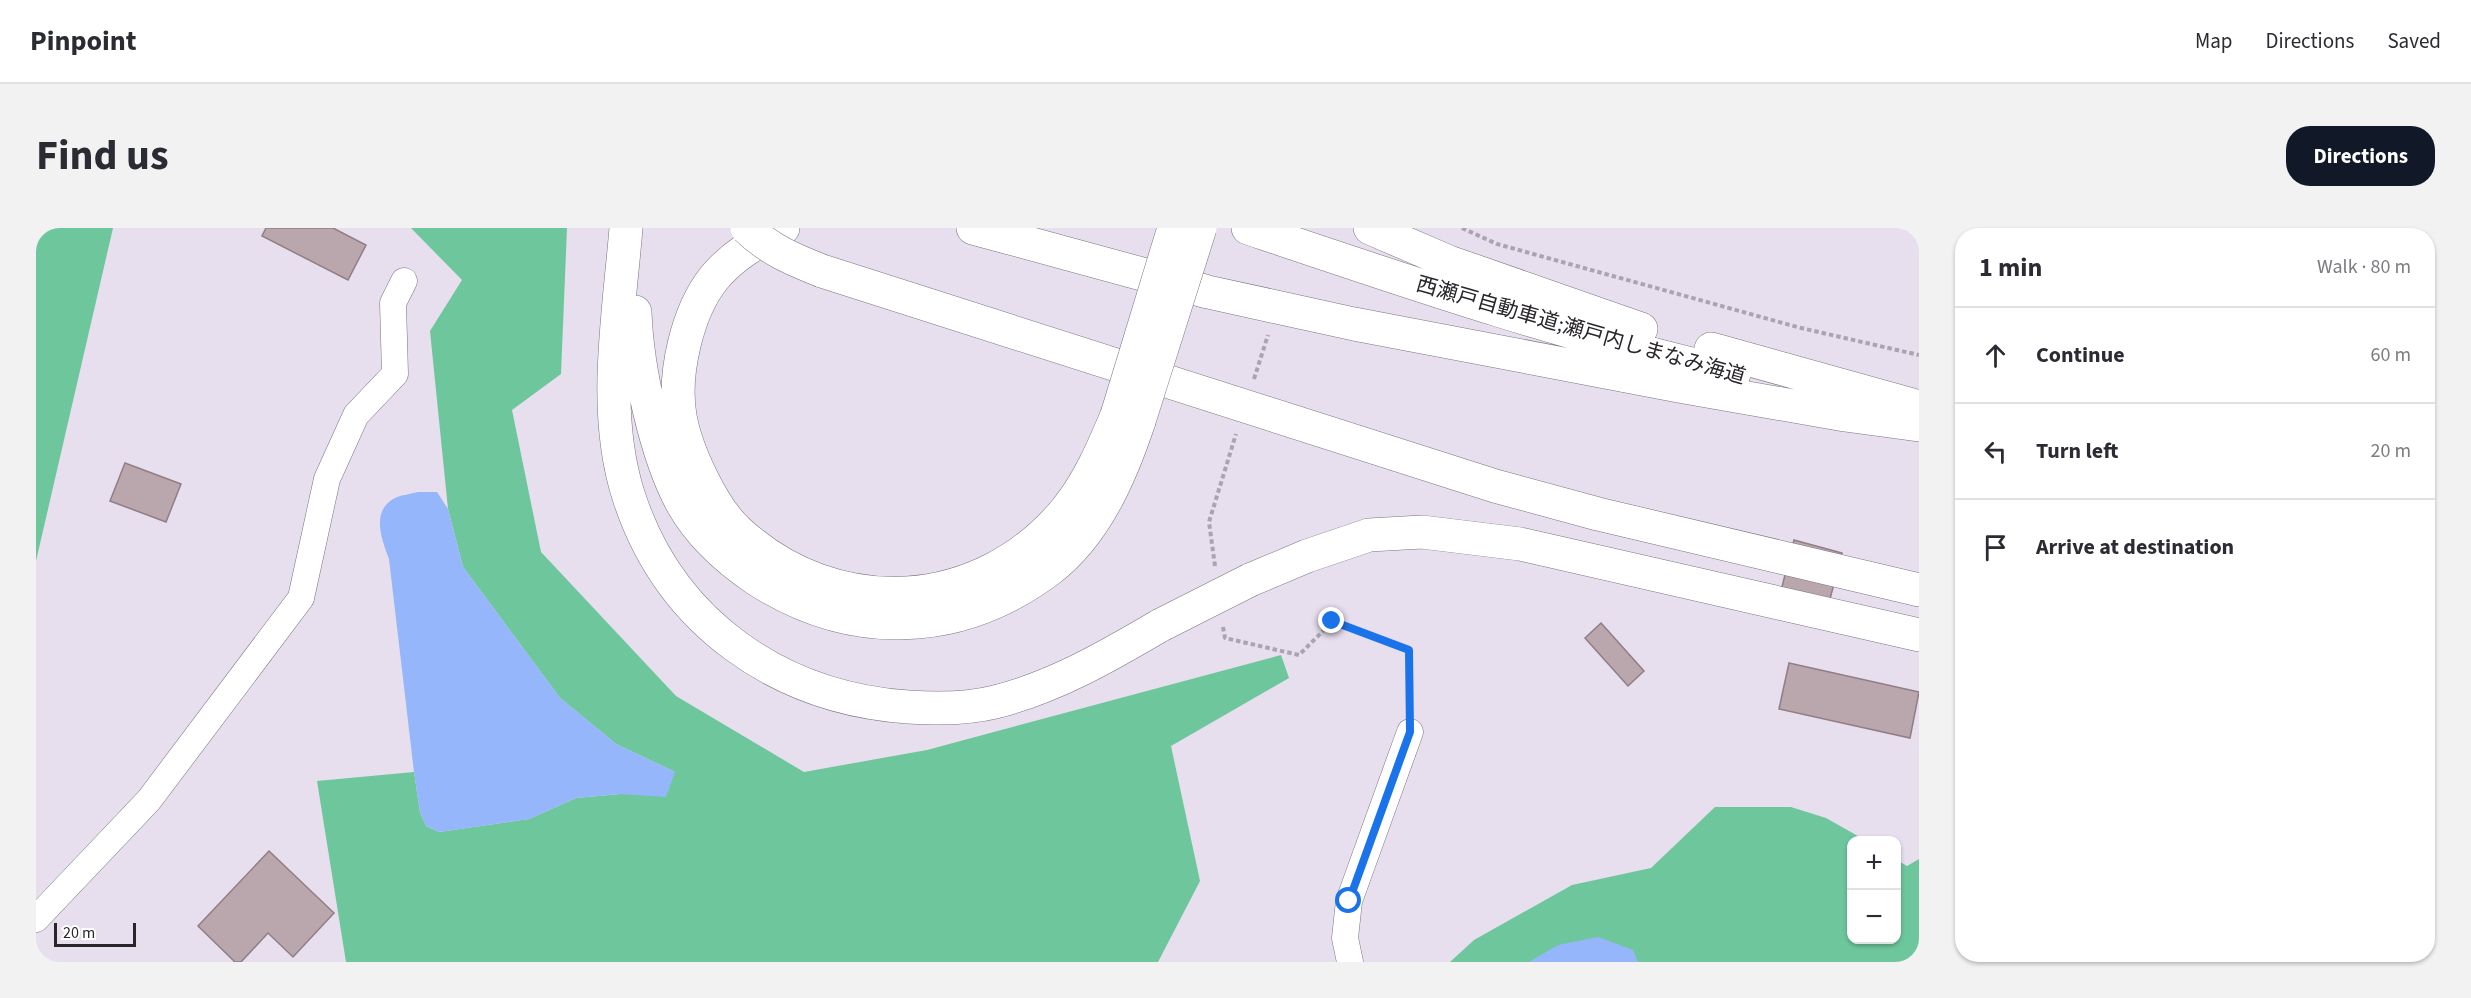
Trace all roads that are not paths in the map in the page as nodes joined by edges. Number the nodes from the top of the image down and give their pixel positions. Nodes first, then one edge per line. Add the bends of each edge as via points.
1 (626, 228) edge
2 (632, 228) edge
3 (747, 228) edge
4 (783, 228) edge
5 (973, 228) edge
6 (1174, 228) edge
7 (1200, 228) edge
8 (1248, 228) edge
9 (1370, 228) edge
10 (404, 281) dead end
11 (1919, 407) edge
12 (1919, 415) edge
13 (1128, 418) junction
14 (1919, 425) edge
15 (1919, 590) edge
16 (1919, 635) edge
17 (1410, 732) road end
18 (36, 919) edge
19 (1350, 962) edge

1 - 16 highway, bridge via 613,398 628,496 647,542 674,587 709,625 740,649 795,681 845,698 939,709 993,702 1045,686 1250,580 1369,535 1422,532 1520,544
2 - 13 highway via 636,332 643,380 666,467 684,506 711,542 784,597 826,613 873,623 920,622 962,615 1008,598 1050,569 1083,535 1125,463
3 - 15 highway, bridge via 793,260 822,271 1495,486
4 - 13 highway via 744,249 714,279 690,321 680,372 680,416 711,497 737,531 772,559 817,580 861,592 908,595 955,586 996,568 1034,542 1066,510
5 - 14 highway via 1208,292 1354,324 1679,386
6 - 13 highway, bridge
7 - 13 highway, bridge
8 - 12 highway, 西瀬戸自動車道;瀬戸内しまなみ海道 via 1518,316 1675,360
9 - 11 highway via 1460,266 1644,330
10 - 18 street via 393,303 394,374 356,415 327,479 301,598 149,800
17 - 19 street via 1349,901 1346,938

